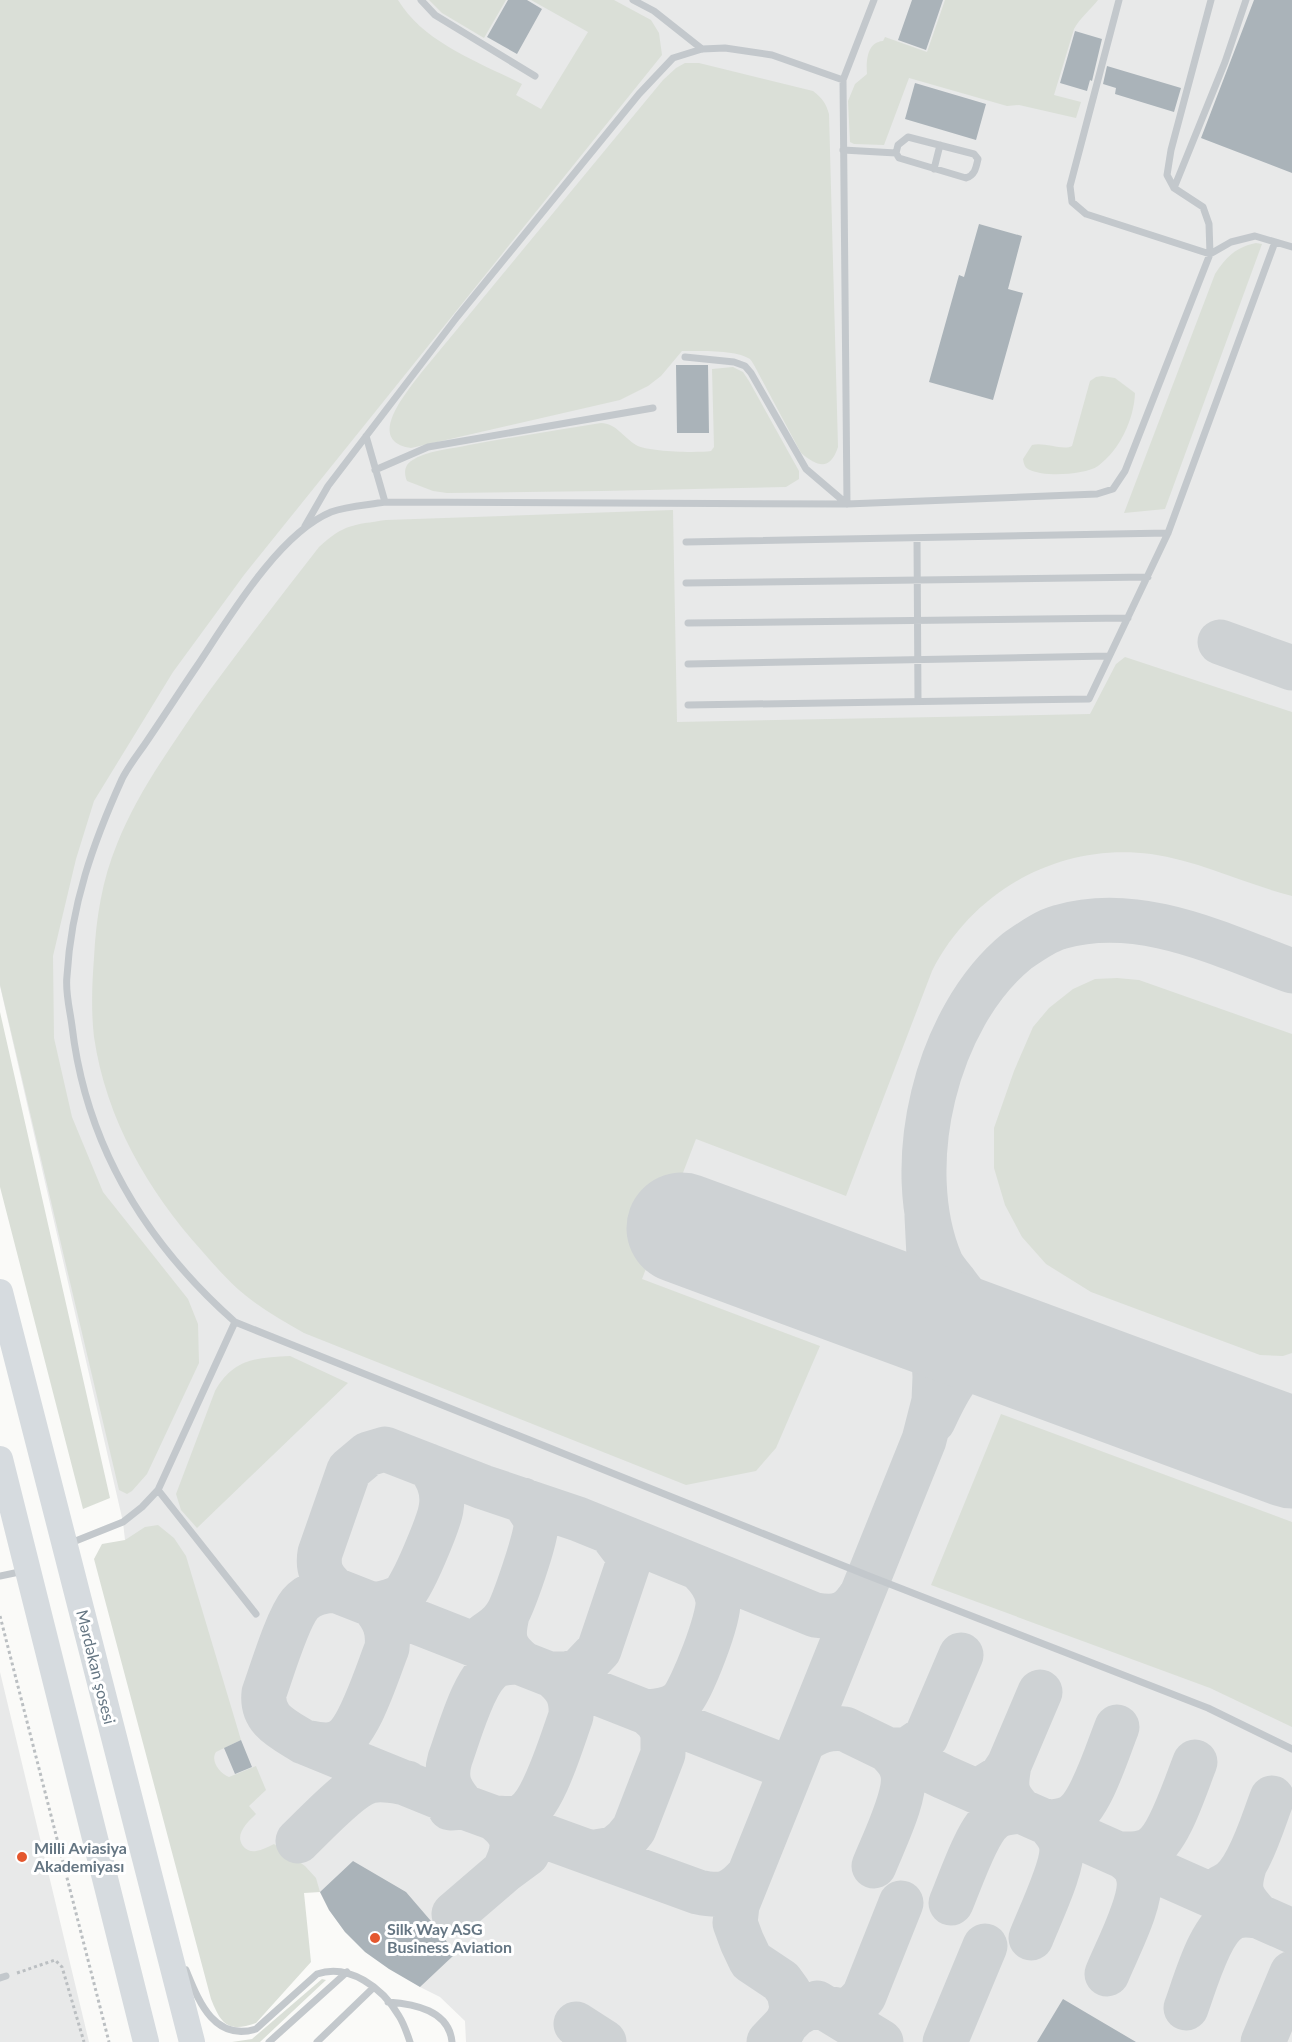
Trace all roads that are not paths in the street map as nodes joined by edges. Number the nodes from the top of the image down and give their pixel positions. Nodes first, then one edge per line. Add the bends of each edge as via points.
1 (421, 0) edge
2 (633, 0) edge
3 (874, 0) edge
4 (1119, 0) edge
5 (1211, 0) edge
6 (1246, 0) edge
7 (702, 49) junction
8 (535, 75) dead end
9 (843, 80) junction
10 (940, 145) junction
11 (843, 150) junction
12 (896, 153) junction
13 (934, 169) junction
14 (1174, 188) junction
15 (1275, 242) junction
16 (1292, 247) edge
17 (1210, 254) junction
18 (685, 357) dead end
19 (653, 408) dead end
20 (366, 436) junction
21 (375, 470) junction
22 (386, 502) junction
23 (847, 504) junction
24 (305, 526) junction
25 (1168, 533) junction
26 (917, 538) junction
27 (686, 542) dead end
28 (1148, 577) junction
29 (917, 580) junction
30 (686, 583) dead end
31 (1128, 618) junction
32 (918, 621) junction
33 (688, 622) dead end
34 (1109, 656) junction
35 (918, 660) junction
36 (688, 664) dead end
37 (918, 702) junction
38 (688, 705) dead end
39 (0, 1292) edge
40 (235, 1322) junction
41 (0, 1459) edge
42 (158, 1490) junction
43 (64, 1545) junction
44 (27, 1570) junction
45 (0, 1576) edge
46 (256, 1614) dead end
47 (1292, 1749) edge
48 (153, 1889) junction
49 (174, 1941) dead end
50 (182, 1962) dead end
51 (347, 1971) junction
52 (373, 1988) junction
53 (388, 2002) junction
54 (146, 2042) edge
55 (192, 2042) edge
56 (269, 2042) edge
57 (317, 2042) edge
58 (410, 2042) edge
59 (452, 2042) edge

1 - 8 lane via 435,15
2 - 7 lane via 654,11
3 - 9 lane
4 - 17 lane via 1070,186 1072,202 1086,214
5 - 14 lane via 1171,150 1167,175
6 - 14 lane
7 - 9 lane via 772,55
7 - 20 lane via 673,58 639,94 457,317
9 - 11 lane
10 - 12 lane via 908,137 898,145
10 - 13 lane
10 - 13 lane via 974,154 978,159 971,176 966,178
11 - 12 lane
11 - 23 lane
12 - 13 lane via 898,158
14 - 17 lane via 1203,207 1209,224
15 - 16 lane
15 - 17 lane via 1255,236 1231,242
15 - 25 lane
17 - 23 lane via 1125,471 1113,489 1097,494
18 - 23 lane via 745,366 806,469
19 - 21 lane via 428,447
20 - 21 lane
20 - 24 lane via 328,486
21 - 22 lane
22 - 23 lane
22 - 24 lane via 333,512
24 - 40 lane via 280,551 232,613 124,776 93,847 76,903 66,978 76,1061 112,1168 147,1226 211,1301
25 - 26 lane
25 - 28 lane
26 - 27 lane
26 - 29 lane
28 - 29 lane
28 - 31 lane
29 - 30 lane
29 - 32 lane
31 - 32 lane
31 - 34 lane
32 - 33 lane
32 - 35 lane
34 - 35 lane
34 - 37 lane via 1089,699
35 - 36 lane
35 - 37 lane
37 - 38 lane
39 - 43 highway, Mərdəkan şosesi
40 - 42 lane
40 - 47 lane via 1208,1708
41 - 44 highway
42 - 43 lane via 123,1522
42 - 46 lane
43 - 48 highway, Mərdəkan şosesi
44 - 45 lane
44 - 54 highway
48 - 49 lane
48 - 55 highway, Mərdəkan şosesi
50 - 51 lane via 212,2025 220,2032 241,2036 256,2029 317,1974
51 - 52 lane
51 - 56 lane
52 - 53 lane
52 - 57 lane
53 - 58 lane
53 - 59 lane via 431,2011 451,2033

